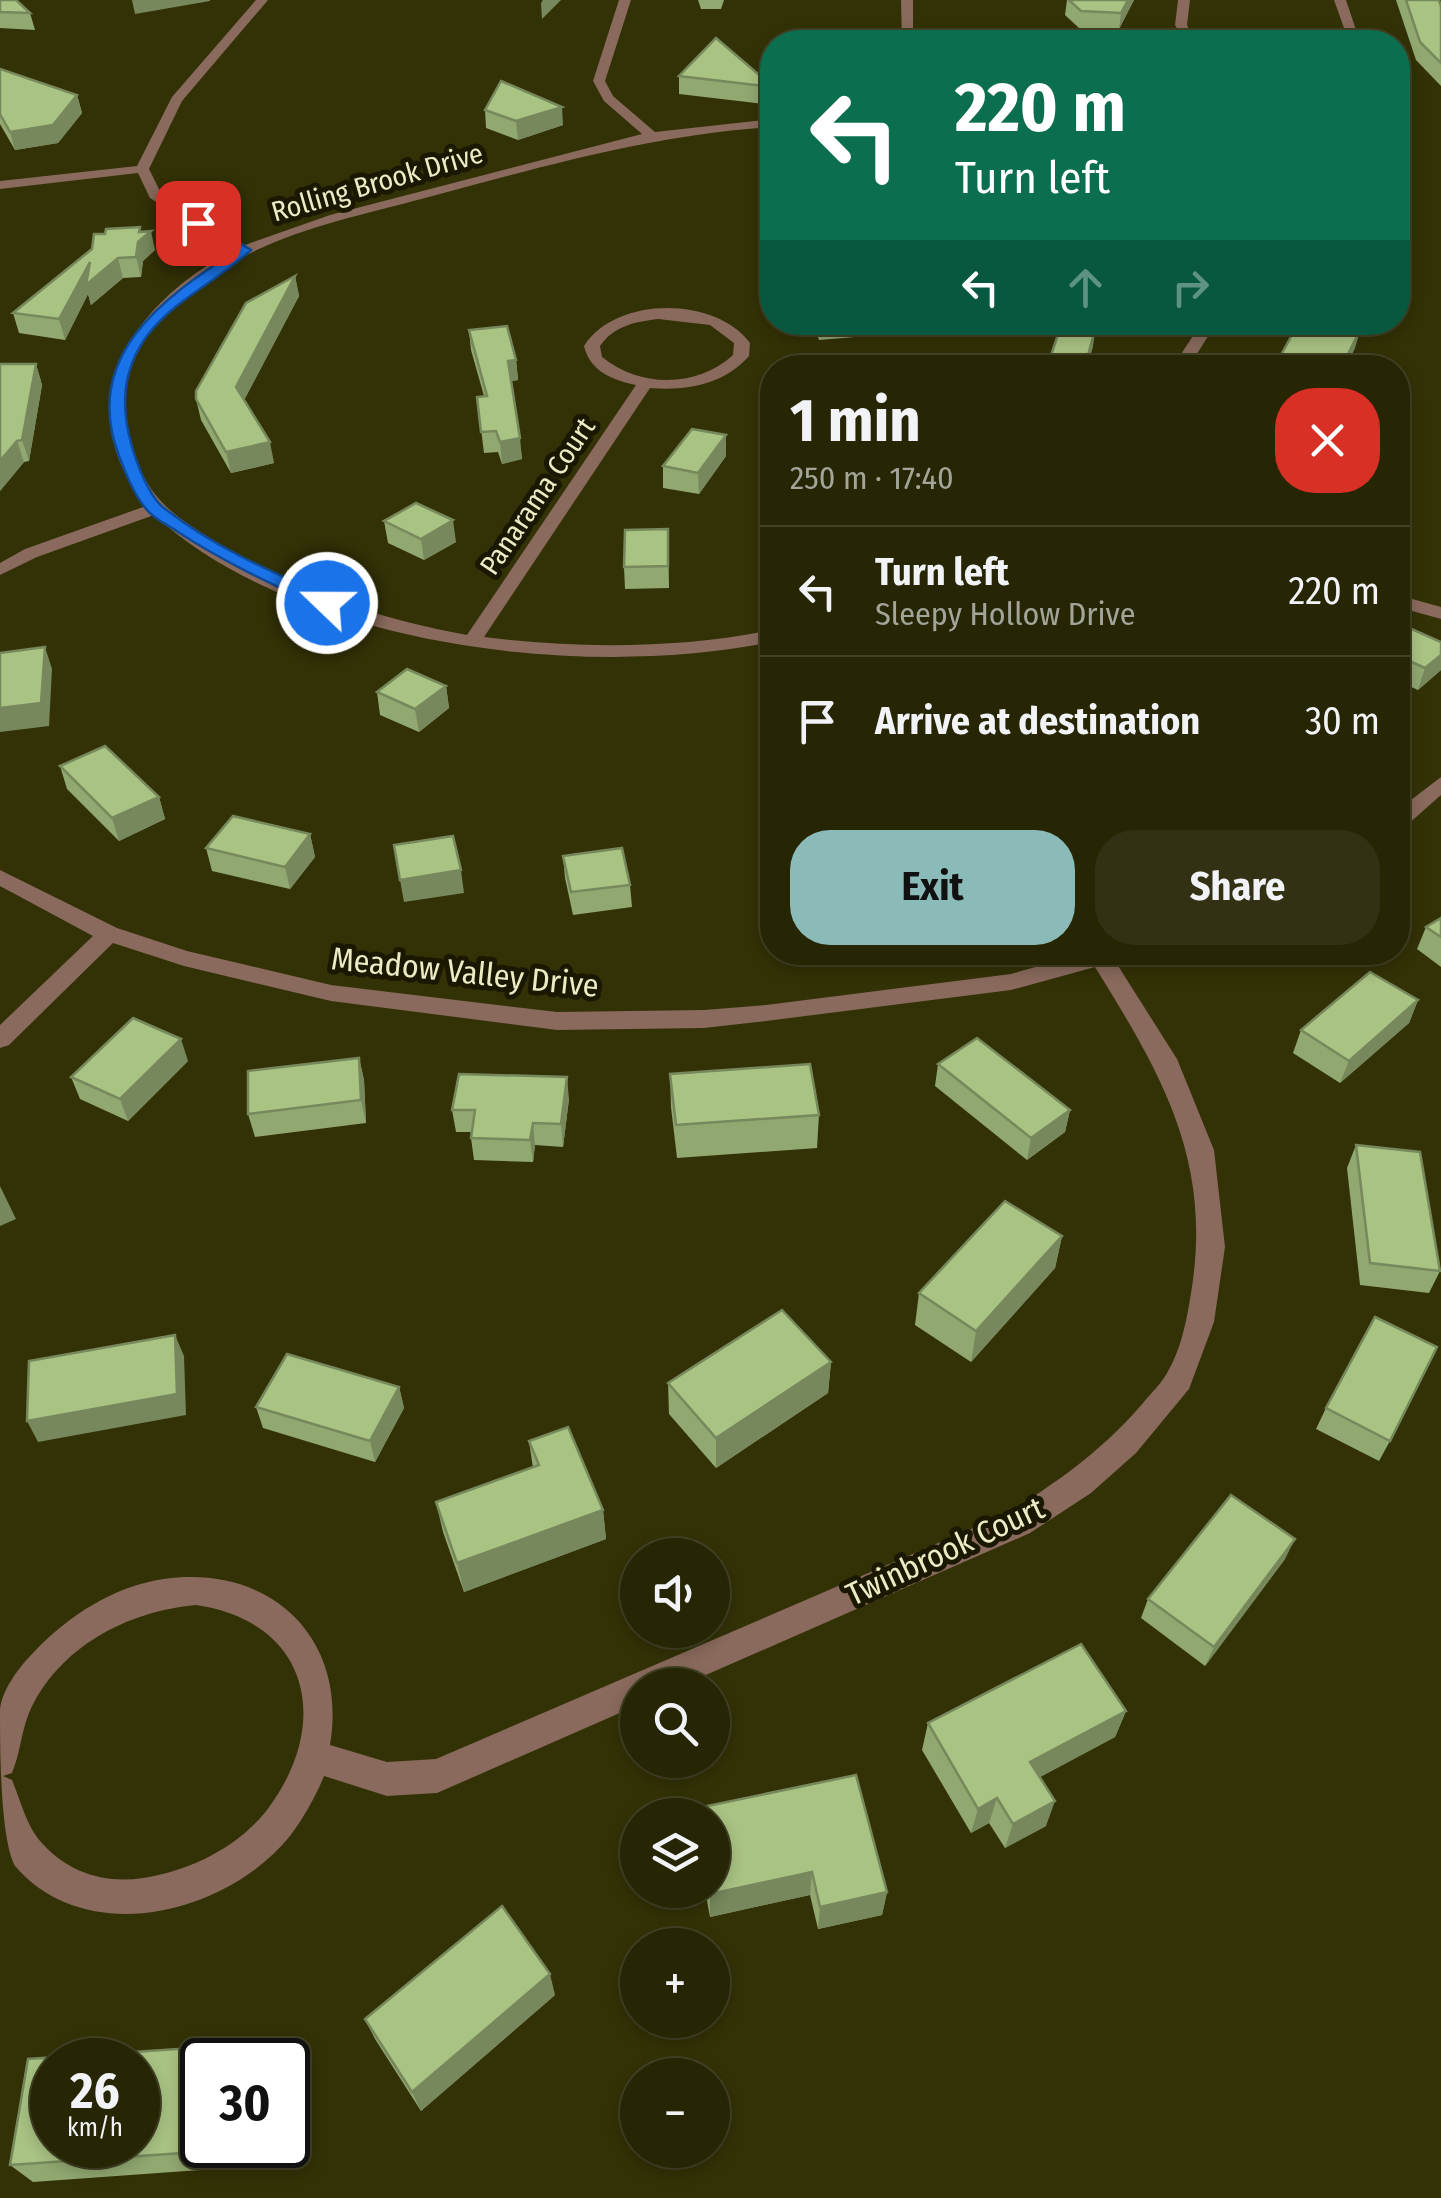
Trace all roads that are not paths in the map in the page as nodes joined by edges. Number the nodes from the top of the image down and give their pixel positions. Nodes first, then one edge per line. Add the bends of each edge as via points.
1 (262, 0) edge
2 (625, 0) edge
3 (907, 0) edge
4 (1184, 0) edge
5 (1340, 0) edge
6 (908, 30) edge
7 (1183, 30) edge
8 (1351, 30) edge
9 (760, 124) edge
10 (651, 135) junction
11 (146, 152) junction
12 (142, 169) junction
13 (28, 180) junction
14 (0, 185) edge
15 (245, 250) junction
16 (646, 382) junction
17 (154, 509) junction
18 (0, 570) edge
19 (1410, 604) edge
20 (1441, 612) edge
21 (760, 638) edge
22 (472, 640) junction
23 (1441, 784) edge
24 (1410, 811) edge
25 (0, 877) edge
26 (109, 934) junction
27 (1073, 965) edge
28 (1115, 965) edge
29 (0, 1038) edge
30 (685, 1668) edge
31 (620, 1697) edge
32 (314, 1755) junction
33 (0, 1760) edge
34 (0, 1792) edge

1 - 11 street via 190,80
2 - 10 street via 599,82
3 - 6 street
4 - 7 street
5 - 8 street
9 - 10 street, Rolling Brook Drive
10 - 15 street, Rolling Brook Drive
11 - 12 street
11 - 13 street
12 - 13 street
12 - 15 street via 154,195
13 - 14 street
15 - 17 street, Rolling Brook Drive via 192,285 147,327 119,379 119,437
16 - 16 street via 620,376 595,359 592,346 601,333 644,316 687,315 723,325 742,343 736,363 718,374
16 - 22 street, Panarama Court
17 - 18 street
17 - 22 street, Rolling Brook Drive via 290,590 363,616
19 - 20 street
21 - 22 street, Rolling Brook Drive via 612,650
23 - 24 street
25 - 26 street, Meadow Valley Drive
26 - 27 street, Meadow Valley Drive via 331,993 557,1021 766,1014 1011,982
26 - 29 street
28 - 30 street, Twinbrook Court via 1165,1058 1201,1150 1212,1247 1200,1322 1179,1380 1126,1444 1019,1523
31 - 32 street via 437,1776 401,1782 363,1778
32 - 33 street via 318,1694 298,1642 258,1606 188,1590 112,1609 58,1647 18,1701
32 - 34 street via 286,1813 238,1861 178,1892 145,1899 113,1900 57,1882 17,1843

